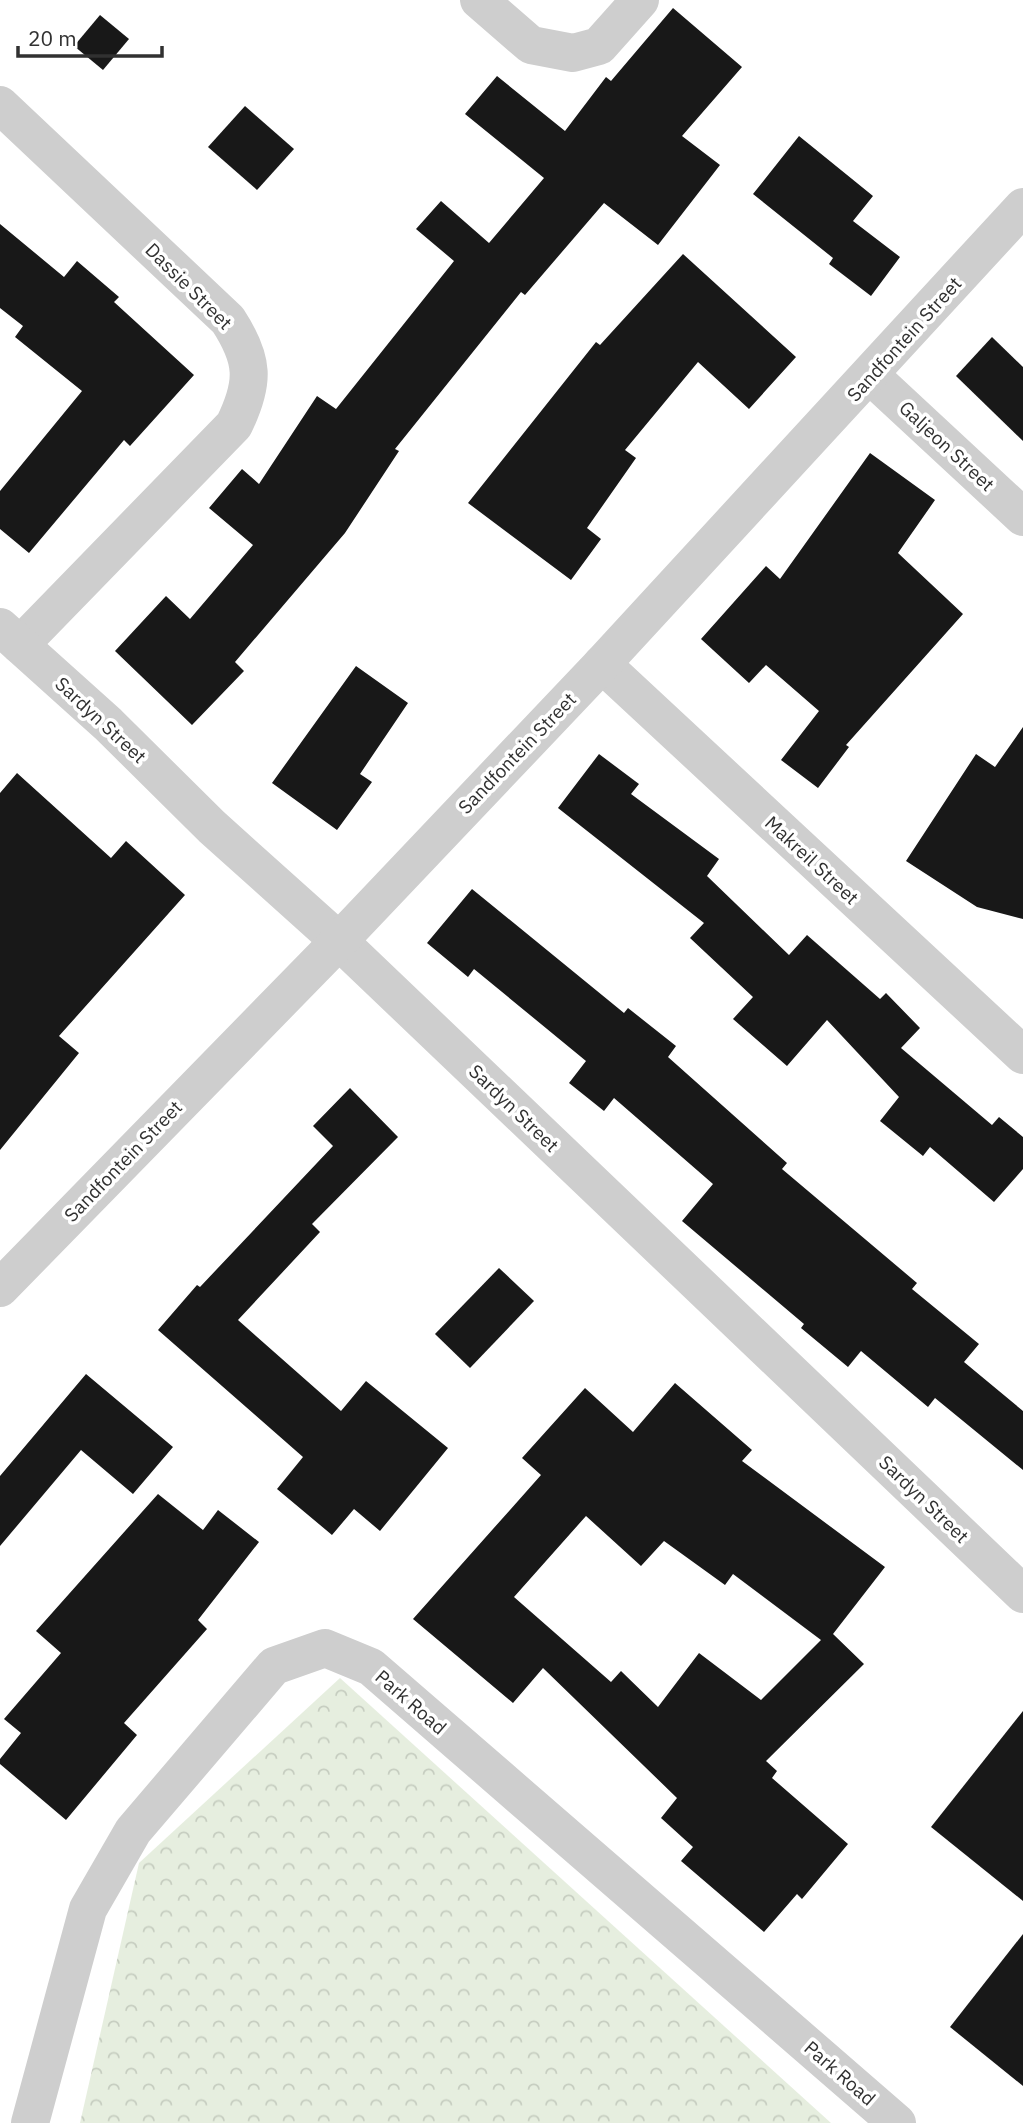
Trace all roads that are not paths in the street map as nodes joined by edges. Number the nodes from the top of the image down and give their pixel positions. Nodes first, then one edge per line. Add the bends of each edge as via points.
1 (479, 0) edge
2 (640, 0) edge
3 (0, 106) edge
4 (1023, 207) edge
5 (871, 376) junction
6 (1023, 517) edge
7 (10, 636) edge
8 (602, 664) junction
9 (339, 941) junction
10 (1023, 1055) edge
11 (5, 1271) edge
12 (1023, 1594) edge
13 (30, 2123) edge
14 (897, 2123) edge

1 - 2 street via 531,45 573,53 599,46
3 - 7 street, Dassie Street via 228,320 243,344 251,378 234,425
4 - 5 street, Sandfontein Street
5 - 6 street, Galjeon Street
5 - 8 street, Sandfontein Street
7 - 9 street, Sardyn Street
8 - 9 street, Sandfontein Street
8 - 10 street, Makreil Street
9 - 11 street, Sandfontein Street
9 - 12 street, Sardyn Street
13 - 14 street, Park Road via 89,1909 133,1831 274,1665 325,1648 371,1667

